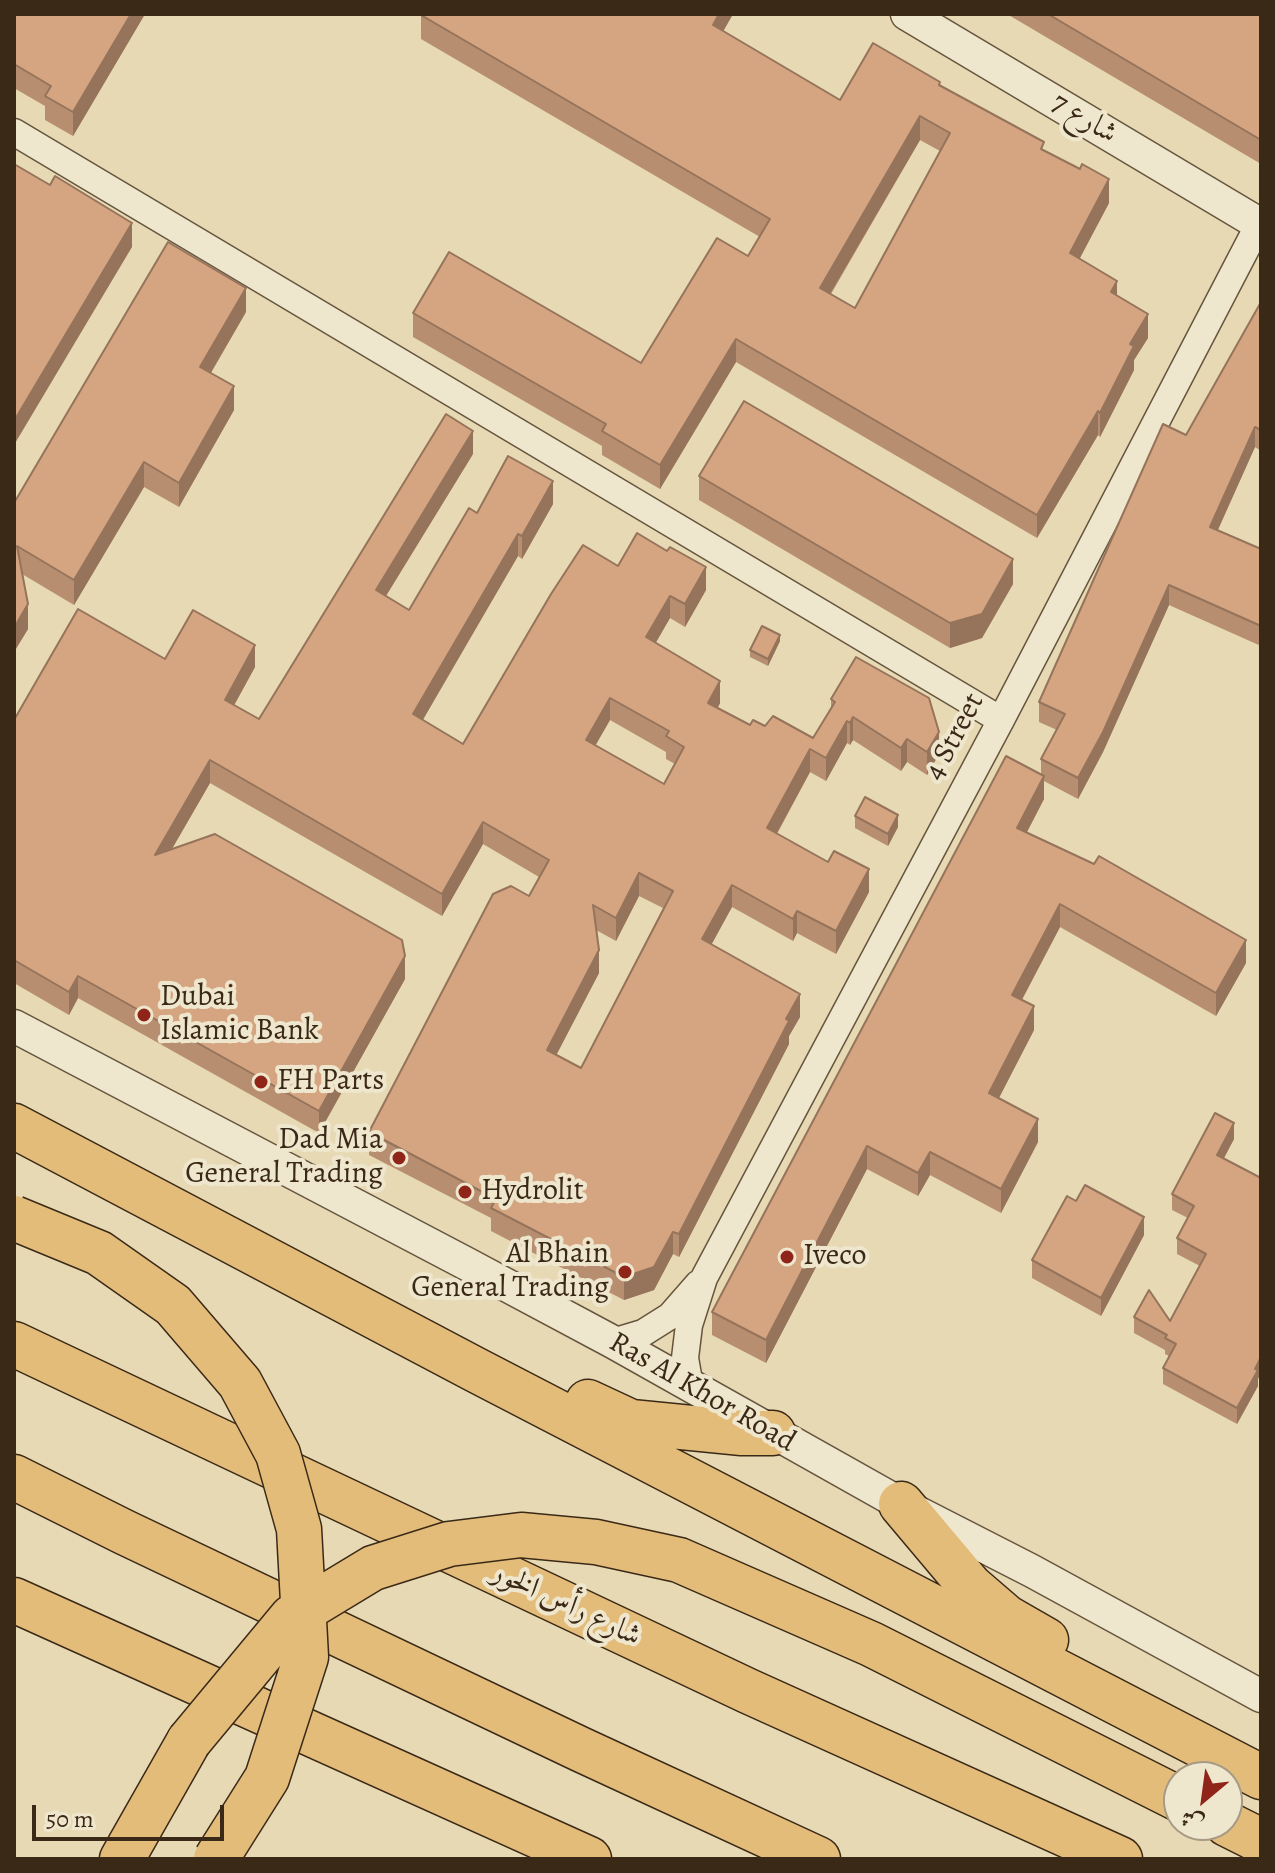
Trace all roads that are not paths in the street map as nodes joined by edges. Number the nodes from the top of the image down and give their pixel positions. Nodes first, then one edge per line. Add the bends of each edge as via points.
1 (907, 14) edge
2 (14, 132) edge
3 (1260, 224) edge
4 (1001, 720) junction
5 (14, 1026) edge
6 (14, 1126) edge
7 (14, 1218) edge
8 (704, 1278) junction
9 (613, 1342) junction
10 (14, 1344) edge
11 (476, 1370) junction
12 (690, 1387) junction
13 (773, 1433) junction
14 (14, 1477) edge
15 (901, 1504) junction
16 (14, 1600) edge
17 (1261, 1696) edge
18 (1261, 1760) edge
19 (1261, 1777) edge
20 (1163, 1791) edge
21 (1243, 1832) edge
22 (1261, 1841) edge
23 (122, 1859) edge
24 (216, 1859) edge
25 (589, 1859) edge
26 (818, 1859) edge
27 (1120, 1859) edge

1 - 3 street, شارع 7
2 - 4 street
3 - 4 street, 4 Street
4 - 8 street, 4 Street
5 - 9 street, Ras Al Khor Road
6 - 11 highway
7 - 24 highway, bridge via 99,1253 173,1305 240,1383 278,1454 299,1529 306,1657 267,1778
8 - 9 street, 4 Street via 670,1316 643,1333
8 - 12 street, 4 Street via 689,1325 685,1358
9 - 12 street, Ras Al Khor Road
10 - 27 highway, شارع رأس الخور via 748,1691
11 - 13 highway via 545,1381 631,1422
11 - 19 highway
12 - 13 street, Ras Al Khor Road
13 - 15 street, Ras Al Khor Road
14 - 26 highway
15 - 17 street, Ras Al Khor Road
15 - 18 highway via 970,1586 1006,1617
16 - 25 highway
20 - 23 highway, bridge via 871,1644 679,1560 596,1542 521,1535 449,1544 373,1568 292,1617 189,1741
21 - 22 highway

